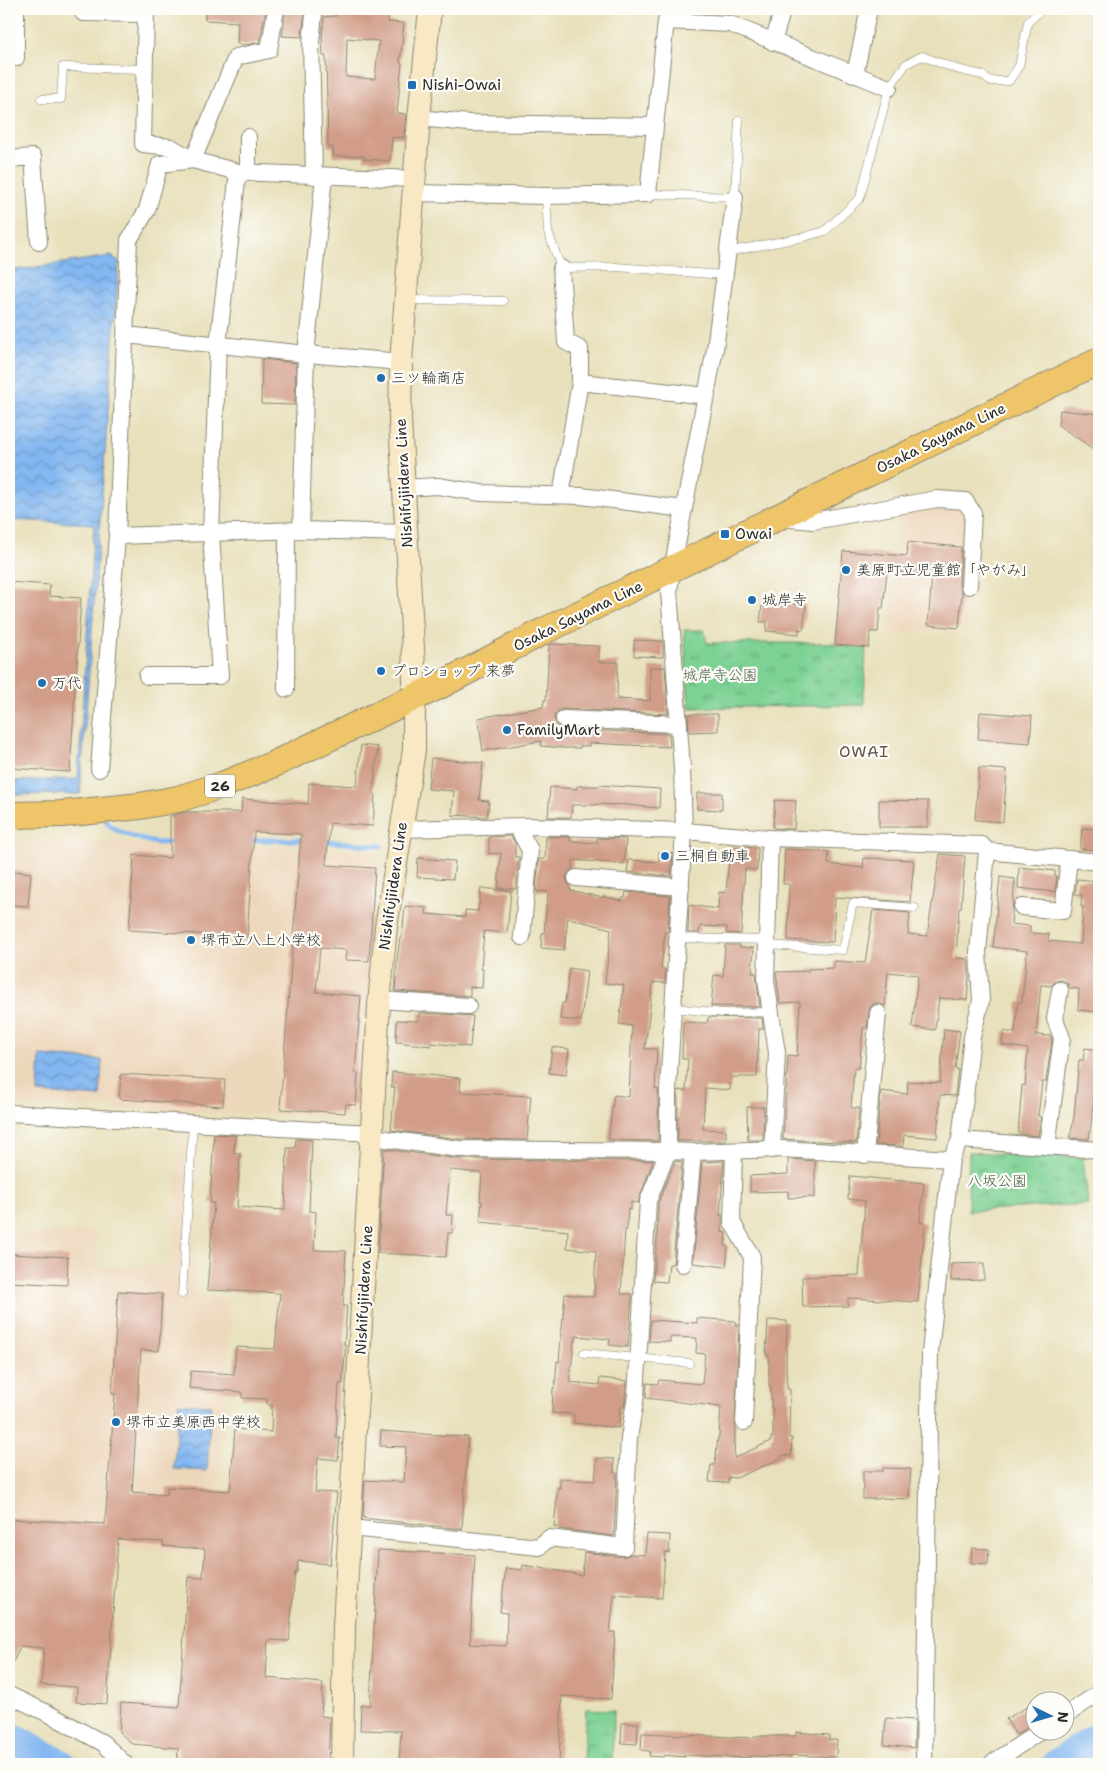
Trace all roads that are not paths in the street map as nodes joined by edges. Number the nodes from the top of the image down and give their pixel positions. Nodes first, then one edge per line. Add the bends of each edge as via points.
1 (16, 9) edge
2 (83, 9) edge
3 (276, 9) edge
4 (430, 9) edge
5 (783, 9) edge
6 (869, 9) edge
7 (1042, 9) edge
8 (146, 12) edge
9 (314, 14) dead end
10 (773, 42) junction
11 (9, 58) edge
12 (145, 69) junction
13 (855, 74) junction
14 (889, 88) junction
15 (41, 99) dead end
16 (419, 118) junction
17 (739, 120) dead end
18 (654, 126) junction
19 (248, 137) dead end
20 (9, 159) edge
21 (193, 160) junction
22 (243, 172) junction
23 (319, 176) junction
24 (415, 186) junction
25 (648, 194) junction
26 (546, 196) junction
27 (734, 197) junction
28 (39, 242) dead end
29 (727, 252) junction
30 (561, 268) junction
31 (724, 275) junction
32 (406, 300) junction
33 (503, 301) dead end
34 (126, 335) junction
35 (218, 345) junction
36 (306, 354) junction
37 (1099, 361) edge
38 (401, 362) junction
39 (580, 382) junction
40 (707, 396) junction
41 (403, 488) junction
42 (561, 495) junction
43 (684, 509) junction
44 (778, 518) junction
45 (294, 530) junction
46 (211, 533) junction
47 (406, 533) junction
48 (117, 536) junction
49 (672, 570) junction
50 (969, 586) dead end
51 (147, 676) dead end
52 (286, 690) dead end
53 (415, 697) junction
54 (564, 719) dead end
55 (679, 724) junction
56 (99, 769) dead end
57 (9, 815) edge
58 (517, 827) junction
59 (401, 829) junction
60 (684, 831) junction
61 (770, 838) junction
62 (987, 851) junction
63 (1069, 858) junction
64 (1099, 862) edge
65 (576, 878) dead end
66 (681, 887) junction
67 (1022, 907) dead end
68 (915, 908) dead end
69 (522, 937) dead end
70 (678, 938) junction
71 (767, 942) junction
72 (1060, 990) dead end
73 (379, 1000) junction
74 (468, 1006) dead end
75 (674, 1008) junction
76 (771, 1012) junction
77 (878, 1013) dead end
78 (9, 1113) edge
79 (193, 1124) junction
80 (372, 1135) junction
81 (960, 1140) junction
82 (1047, 1146) junction
83 (772, 1150) junction
84 (1099, 1150) edge
85 (668, 1151) junction
86 (693, 1152) junction
87 (734, 1152) junction
88 (866, 1155) junction
89 (951, 1159) junction
90 (683, 1264) dead end
91 (182, 1294) dead end
92 (584, 1354) dead end
93 (638, 1358) junction
94 (689, 1363) dead end
95 (744, 1422) dead end
96 (350, 1528) junction
97 (1099, 1693) edge
98 (9, 1695) edge
99 (1076, 1708) edge
100 (1027, 1740) edge
101 (125, 1764) edge
102 (342, 1764) edge
103 (924, 1764) edge
104 (991, 1764) edge

1 - 11 street via 16,58
2 - 8 street via 83,13
3 - 21 street via 269,50 236,57
4 - 16 main road, Nishifujiidera Line
5 - 10 street
6 - 13 street
7 - 14 lane via 1028,22 1019,66 1009,81 990,81 982,75 922,56 906,64
8 - 12 street
9 - 23 street via 312,42
10 - 13 street
10 - 18 street via 730,24 666,21
12 - 15 lane via 64,67 61,99
12 - 21 street via 143,144 171,147
13 - 14 street
14 - 29 lane via 860,198 825,231
16 - 18 street via 469,123
16 - 24 main road, Nishifujiidera Line
17 - 27 lane
18 - 25 street
19 - 22 street
20 - 28 street via 33,157
21 - 22 street
21 - 34 street via 160,164 146,210 129,240
22 - 23 street
22 - 35 street
23 - 24 street
23 - 36 street
24 - 26 street
24 - 32 main road, Nishifujiidera Line
25 - 26 street
25 - 27 lane
26 - 30 lane via 548,232
27 - 29 street
29 - 31 street
30 - 31 lane via 616,267
30 - 39 street via 566,342 580,349
31 - 40 street
32 - 33 lane
32 - 38 main road, Nishifujiidera Line
34 - 35 street
34 - 48 street
35 - 36 street
35 - 46 street
36 - 38 street
36 - 45 street
37 - 44 main road, Osaka Sayama Line / 26
38 - 41 main road, Nishifujiidera Line
39 - 40 street
39 - 42 street
40 - 43 street
41 - 42 street via 438,486 481,492
41 - 47 main road, Nishifujiidera Line
42 - 43 street
43 - 49 street
44 - 49 main road, Osaka Sayama Line / 26
44 - 50 street via 813,521 937,499 965,502 974,513
45 - 46 street
45 - 47 street
45 - 52 street
46 - 48 street
46 - 51 street via 220,676
47 - 53 main road, Nishifujiidera Line
48 - 56 street
49 - 53 main road, Osaka Sayama Line / 26
49 - 55 street via 669,591
53 - 57 main road, Osaka Sayama Line / 26 via 272,764 178,799 111,810
53 - 59 main road, Nishifujiidera Line via 414,750
54 - 55 street
55 - 60 street
58 - 59 street
58 - 60 street
58 - 69 street via 530,850
59 - 73 main road, Nishifujiidera Line
60 - 61 street
60 - 66 street
61 - 62 street via 982,845
61 - 71 street
62 - 63 street
62 - 81 street via 978,952 981,1001 972,1037
63 - 64 street
63 - 67 street via 1063,911
65 - 66 street
66 - 70 street
68 - 71 lane via 853,903 843,950
70 - 71 lane
70 - 75 street
71 - 76 street via 766,980
72 - 82 street via 1055,1019 1062,1038
73 - 74 street
73 - 80 main road, Nishifujiidera Line
75 - 76 lane via 723,1014
75 - 85 street via 668,1090
76 - 83 street via 777,1053
77 - 88 street
78 - 79 street
79 - 80 street
79 - 91 lane
80 - 85 street via 460,1149
80 - 96 main road, Nishifujiidera Line
81 - 82 street
81 - 89 street
82 - 84 street
83 - 87 street
83 - 88 street
85 - 86 street
85 - 93 street via 648,1202
86 - 87 street
86 - 90 street
87 - 95 street via 732,1222 752,1257
88 - 89 street
89 - 103 street via 930,1352
92 - 93 lane
93 - 94 lane
93 - 96 street via 629,1438 624,1547 549,1538 539,1547
96 - 102 main road, Nishifujiidera Line via 344,1626
97 - 99 street
98 - 101 street via 102,1743
100 - 104 street

